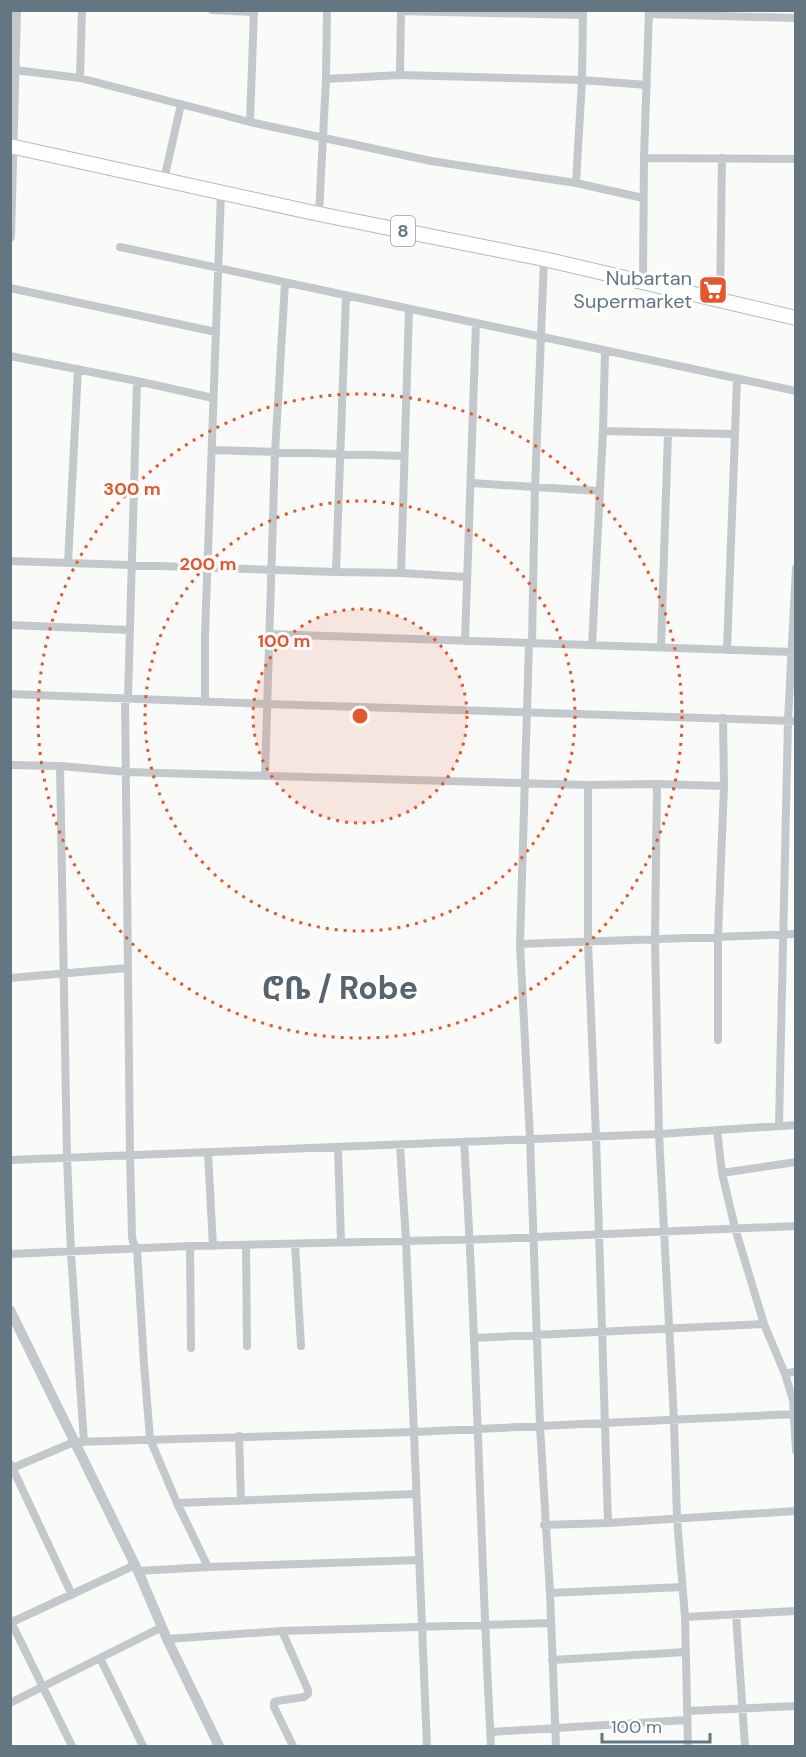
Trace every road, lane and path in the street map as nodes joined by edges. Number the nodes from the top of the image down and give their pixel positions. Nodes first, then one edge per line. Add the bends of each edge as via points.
1 (16, 10) edge
2 (82, 10) edge
3 (212, 10) edge
4 (327, 10) edge
5 (254, 11) edge
6 (401, 11) edge
7 (466, 11) edge
8 (649, 12) edge
9 (583, 13) edge
10 (795, 18) edge
11 (15, 70) junction
12 (400, 75) junction
13 (80, 78) junction
14 (326, 79) junction
15 (582, 80) junction
16 (647, 85) junction
17 (181, 104) junction
18 (250, 122) junction
19 (323, 139) junction
20 (12, 147) edge
21 (644, 158) junction
22 (722, 158) junction
23 (795, 159) edge
24 (164, 180) junction
25 (576, 183) junction
26 (221, 192) junction
27 (643, 198) junction
28 (319, 214) junction
29 (10, 237) edge
30 (120, 247) dead end
31 (544, 259) junction
32 (217, 269) junction
33 (644, 281) junction
34 (285, 283) junction
35 (10, 288) edge
36 (346, 296) junction
37 (720, 300) junction
38 (409, 309) junction
39 (795, 318) edge
40 (476, 323) junction
41 (216, 332) junction
42 (542, 337) junction
43 (605, 351) junction
44 (10, 356) edge
45 (78, 369) junction
46 (737, 379) junction
47 (137, 381) junction
48 (795, 391) edge
49 (213, 398) junction
50 (603, 431) junction
51 (668, 433) junction
52 (734, 434) junction
53 (212, 450) junction
54 (275, 453) junction
55 (340, 455) junction
56 (404, 456) junction
57 (471, 483) junction
58 (535, 488) junction
59 (599, 491) junction
60 (10, 561) edge
61 (68, 563) junction
62 (133, 566) junction
63 (207, 568) junction
64 (795, 568) edge
65 (271, 570) junction
66 (336, 572) junction
67 (401, 573) junction
68 (466, 577) junction
69 (10, 625) edge
70 (130, 630) junction
71 (269, 634) junction
72 (465, 640) junction
73 (531, 643) junction
74 (592, 645) junction
75 (661, 647) junction
76 (727, 650) junction
77 (793, 652) junction
78 (10, 694) edge
79 (127, 698) junction
80 (204, 702) junction
81 (267, 704) junction
82 (527, 712) junction
83 (723, 718) junction
84 (792, 721) edge
85 (10, 765) edge
86 (60, 766) junction
87 (127, 772) junction
88 (265, 776) junction
89 (525, 783) junction
90 (657, 784) junction
91 (588, 785) junction
92 (724, 786) junction
93 (783, 934) junction
94 (795, 934) edge
95 (718, 936) junction
96 (655, 939) junction
97 (588, 943) junction
98 (520, 944) junction
99 (128, 968) junction
100 (65, 974) junction
101 (10, 978) edge
102 (718, 1040) dead end
103 (779, 1125) junction
104 (795, 1125) edge
105 (717, 1130) junction
106 (659, 1134) junction
107 (596, 1136) junction
108 (530, 1139) junction
109 (464, 1142) junction
110 (400, 1145) junction
111 (338, 1148) junction
112 (208, 1153) junction
113 (130, 1156) junction
114 (67, 1158) junction
115 (10, 1160) edge
116 (795, 1162) edge
117 (722, 1173) junction
118 (795, 1226) edge
119 (735, 1228) junction
120 (664, 1231) junction
121 (599, 1234) junction
122 (533, 1237) junction
123 (470, 1240) junction
124 (406, 1241) junction
125 (341, 1242) junction
126 (295, 1244) junction
127 (246, 1245) junction
128 (190, 1246) junction
129 (213, 1246) junction
130 (137, 1249) junction
131 (71, 1252) junction
132 (10, 1254) edge
133 (10, 1310) edge
134 (764, 1324) junction
135 (669, 1328) junction
136 (602, 1331) junction
137 (537, 1335) junction
138 (474, 1338) junction
139 (247, 1346) dead end
140 (301, 1346) dead end
141 (191, 1348) dead end
142 (795, 1371) edge
143 (785, 1374) junction
144 (794, 1414) edge
145 (674, 1420) junction
146 (605, 1423) junction
147 (540, 1426) junction
148 (477, 1429) junction
149 (414, 1431) junction
150 (239, 1436) junction
151 (150, 1439) junction
152 (79, 1442) junction
153 (795, 1451) edge
154 (11, 1468) edge
155 (416, 1494) junction
156 (241, 1500) junction
157 (177, 1503) junction
158 (795, 1512) edge
159 (677, 1518) junction
160 (608, 1523) junction
161 (544, 1525) junction
162 (419, 1560) junction
163 (208, 1567) junction
164 (136, 1568) junction
165 (682, 1587) junction
166 (550, 1593) junction
167 (72, 1595) junction
168 (795, 1611) edge
169 (736, 1614) junction
170 (685, 1617) junction
171 (11, 1622) edge
172 (550, 1623) junction
173 (484, 1624) junction
174 (422, 1626) junction
175 (162, 1627) junction
176 (282, 1631) junction
177 (167, 1639) junction
178 (686, 1652) junction
179 (100, 1658) junction
180 (552, 1660) junction
181 (43, 1687) junction
182 (10, 1703) edge
183 (795, 1706) edge
184 (742, 1708) junction
185 (687, 1716) junction
186 (555, 1729) junction
187 (490, 1732) junction
188 (72, 1746) edge
189 (143, 1746) edge
190 (219, 1746) edge
191 (293, 1746) edge
192 (427, 1746) edge
193 (491, 1746) edge
194 (556, 1746) edge
195 (688, 1746) edge
196 (745, 1746) edge

1 - 11 street
2 - 13 street
3 - 5 street
4 - 14 street
5 - 18 street
6 - 7 street
6 - 12 street
7 - 9 street
8 - 10 street
8 - 16 street
9 - 15 street
11 - 13 street
11 - 20 street
12 - 14 street
12 - 15 street
13 - 17 street
14 - 19 street
15 - 16 street
15 - 25 street
16 - 21 street
17 - 18 street
17 - 24 street
18 - 19 street
19 - 25 street via 431,161
19 - 28 street
20 - 24 main road, 8
20 - 29 street
21 - 22 street
21 - 27 street
22 - 23 street
22 - 37 street
24 - 26 main road, 8
25 - 27 street
26 - 28 main road, 8
26 - 32 street
27 - 33 street
28 - 31 main road, 8
30 - 32 street
31 - 33 main road, 8
31 - 42 street
32 - 34 street
32 - 41 street
33 - 37 main road, 8
34 - 36 street
34 - 54 street
35 - 41 street
36 - 38 street
36 - 55 street
37 - 39 main road, 8
38 - 40 street
38 - 56 street
40 - 42 street
40 - 57 street
41 - 49 street
42 - 43 street
42 - 58 street
43 - 46 street
43 - 50 street
44 - 45 street
45 - 47 street
45 - 61 street
46 - 48 street
46 - 52 street
47 - 49 street
47 - 62 street
49 - 53 street
50 - 51 street
50 - 59 street
51 - 52 street
51 - 75 street
52 - 76 street
53 - 54 street
53 - 63 street
54 - 55 street
54 - 65 street
55 - 56 street
55 - 66 street
56 - 67 street
57 - 58 street
57 - 68 street
58 - 59 street
58 - 73 street
59 - 74 street
60 - 61 street
61 - 62 street
62 - 63 street
62 - 70 street
63 - 65 street
63 - 80 street
64 - 77 street
65 - 66 street
65 - 71 street
66 - 67 street
67 - 68 street
68 - 72 street
69 - 70 street
70 - 79 street
71 - 72 street
71 - 81 street
72 - 73 street
73 - 74 street
73 - 82 street
74 - 75 street
75 - 76 street
76 - 77 street
77 - 84 street
78 - 79 street
79 - 80 street
79 - 87 street
80 - 81 street
81 - 82 street
81 - 88 street
82 - 83 street
82 - 89 street
83 - 84 street
83 - 92 street
84 - 93 street
85 - 86 street
86 - 87 street
86 - 100 street
87 - 88 street
87 - 99 street
88 - 89 street
89 - 91 street
89 - 98 street
90 - 91 street
90 - 92 street
90 - 96 street
91 - 97 street
92 - 95 street
93 - 94 street
93 - 95 street
93 - 103 street
95 - 96 street
95 - 102 street
96 - 97 street
96 - 106 street
97 - 98 street
97 - 107 street
98 - 108 street
99 - 100 street
99 - 113 street
100 - 101 street
100 - 114 street
103 - 104 street
103 - 105 street
105 - 106 street
105 - 117 street
106 - 107 street
106 - 120 street
107 - 108 street
107 - 121 street
108 - 109 street
108 - 122 street
109 - 110 street
109 - 123 street
110 - 111 street
110 - 124 street
111 - 112 street
111 - 125 street
112 - 113 street
112 - 129 street
113 - 114 street
113 - 130 street via 132,1236
114 - 115 street
114 - 131 street
116 - 117 street
117 - 119 street
118 - 119 street
119 - 120 street
119 - 134 street
120 - 121 street
120 - 135 street
121 - 122 street
121 - 136 street
122 - 123 street
122 - 137 street
123 - 124 street
123 - 138 street
124 - 125 street
124 - 149 street
125 - 126 street
126 - 127 street
126 - 140 street
127 - 129 street
127 - 139 street
128 - 129 street
128 - 130 street
128 - 141 street
130 - 131 street
130 - 151 street
131 - 132 street
131 - 152 street
133 - 152 street
134 - 135 street
134 - 143 street
135 - 136 street
135 - 145 street
136 - 137 street
136 - 146 street
137 - 138 street
137 - 147 street
138 - 148 street
142 - 143 street
143 - 144 street
144 - 145 street
144 - 153 street
145 - 146 street
145 - 159 street
146 - 147 street
146 - 160 street
147 - 148 street
147 - 161 street
148 - 149 street
148 - 173 street
149 - 150 street
149 - 155 street
150 - 151 street
150 - 156 street
151 - 152 street
151 - 157 street
152 - 154 street
152 - 164 street
154 - 167 street
155 - 156 street
155 - 162 street
156 - 157 street
157 - 163 street
158 - 159 street
159 - 160 street
159 - 165 street
160 - 161 street
161 - 166 street
162 - 163 street
162 - 174 street
163 - 164 street
164 - 167 street
164 - 175 street
165 - 166 street
165 - 170 street
166 - 172 street
167 - 171 street
168 - 169 street
169 - 170 street
169 - 184 street
170 - 178 street
171 - 181 street
172 - 173 street
172 - 180 street
173 - 174 street
173 - 187 street
174 - 176 street
174 - 192 street
175 - 177 street
175 - 179 street
176 - 177 street
176 - 191 street via 308,1690 304,1697 274,1702
177 - 190 street
178 - 180 street
178 - 185 street
179 - 181 street
179 - 189 street
180 - 186 street
181 - 182 street
181 - 188 street
183 - 184 street
184 - 185 street
184 - 196 street
185 - 186 street
185 - 195 street
186 - 187 street
186 - 194 street
187 - 193 street

